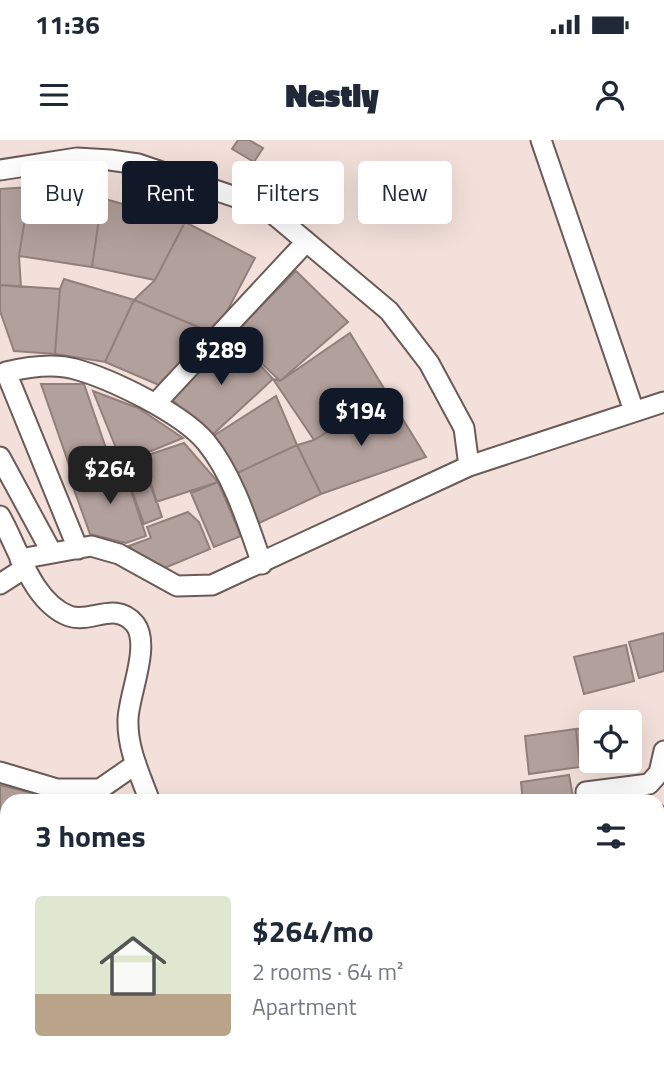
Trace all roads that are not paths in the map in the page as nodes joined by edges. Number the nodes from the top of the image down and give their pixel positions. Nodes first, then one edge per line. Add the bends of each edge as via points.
1 (541, 140) edge
2 (77, 149) edge
3 (0, 170) edge
4 (305, 243) junction
5 (3, 373) edge
6 (664, 402) edge
7 (156, 403) junction
8 (634, 411) junction
9 (0, 457) edge
10 (468, 466) junction
11 (0, 516) edge
12 (78, 549) junction
13 (52, 554) junction
14 (23, 564) junction
15 (262, 564) junction
16 (0, 584) edge
17 (664, 751) edge
18 (136, 764) junction
19 (0, 772) edge
20 (147, 794) edge
21 (586, 794) edge

1 - 8 street
2 - 3 street
2 - 4 street via 138,164 265,207
4 - 7 street
4 - 10 street via 389,311 429,363 464,428
5 - 7 street via 28,366 74,368
5 - 12 street
6 - 8 street
7 - 15 street via 205,441 231,484
8 - 10 street
9 - 13 street
10 - 15 street
11 - 14 street
12 - 13 street
12 - 15 street via 91,546 119,554 177,586 192,588 212,585
13 - 14 street
14 - 16 street
14 - 18 street via 39,590 70,617 112,612 135,624 141,641 128,718
17 - 21 street via 659,773 649,784
18 - 19 street via 100,789 57,789
18 - 20 street

